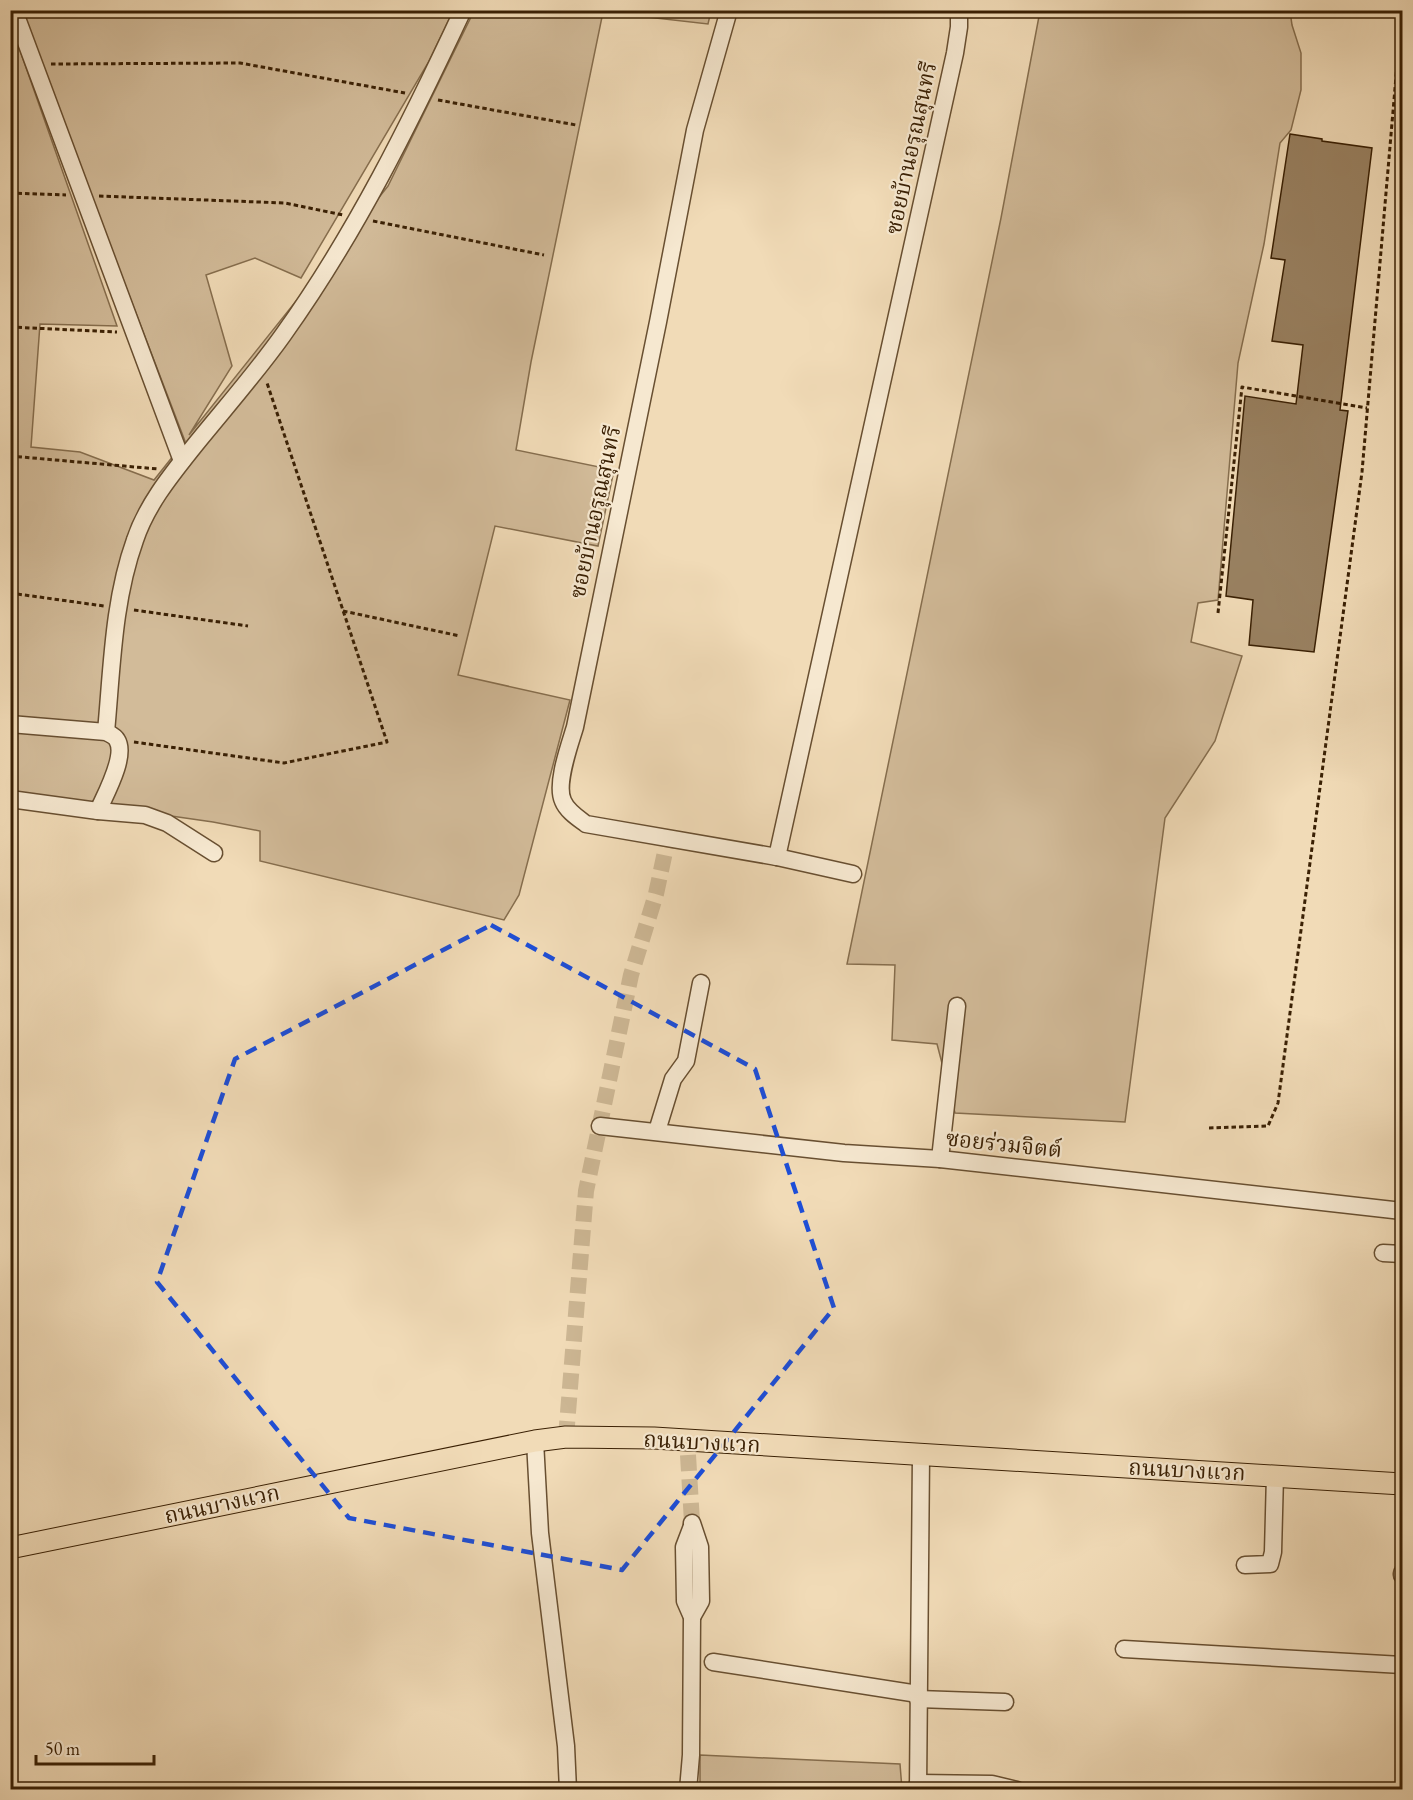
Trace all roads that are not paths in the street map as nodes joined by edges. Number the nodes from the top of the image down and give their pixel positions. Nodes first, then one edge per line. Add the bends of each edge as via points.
1 (14, 10) edge
2 (463, 10) edge
3 (729, 10) edge
4 (959, 10) edge
5 (179, 466) junction
6 (10, 724) edge
7 (112, 736) junction
8 (10, 799) edge
9 (98, 811) junction
10 (214, 853) dead end
11 (777, 857) junction
12 (854, 874) dead end
13 (701, 983) dead end
14 (957, 1006) dead end
15 (600, 1126) dead end
16 (657, 1131) junction
17 (940, 1160) junction
18 (1402, 1211) edge
19 (1383, 1253) dead end
20 (1402, 1254) edge
21 (535, 1441) junction
22 (921, 1455) junction
23 (1275, 1475) junction
24 (1402, 1484) edge
25 (692, 1524) tunnel mouth
26 (10, 1548) edge
27 (1245, 1565) dead end
28 (1124, 1650) dead end
29 (713, 1662) dead end
30 (1402, 1665) edge
31 (918, 1696) junction
32 (1005, 1702) dead end
33 (918, 1786) edge
34 (568, 1790) edge
35 (688, 1790) edge
36 (1017, 1790) edge

1 - 5 street
2 - 5 street via 359,218 261,365
3 - 11 street, ซอยบ้านอรุณสุนทรี via 695,130 561,780 562,800 586,824
4 - 11 street, ซอยบ้านอรุณสุนทรี via 955,53
5 - 7 street via 150,506 125,575 117,611
6 - 7 street
7 - 9 street via 120,748 118,762
8 - 9 street
9 - 10 street via 145,815 168,823
11 - 12 street, ซอยบ้านอรุณสุนทรี
13 - 16 street via 686,1060 673,1079
14 - 17 street
15 - 16 street, ซอยร่วมจิตต์
16 - 17 street, ซอยร่วมจิตต์
17 - 18 street, ซอยร่วมจิตต์
19 - 20 street
21 - 22 main road, ถนนบางแวก via 566,1437 687,1448
21 - 26 main road, ถนนบางแวก
21 - 34 street via 540,1533
22 - 23 main road, ถนนบางแวก
22 - 31 street
23 - 24 main road, ถนนบางแวก
23 - 27 street via 1270,1564
25 - 35 street via 684,1547 685,1600 692,1617
28 - 30 street
29 - 31 street
31 - 32 street
31 - 33 street
33 - 36 street via 981,1784

